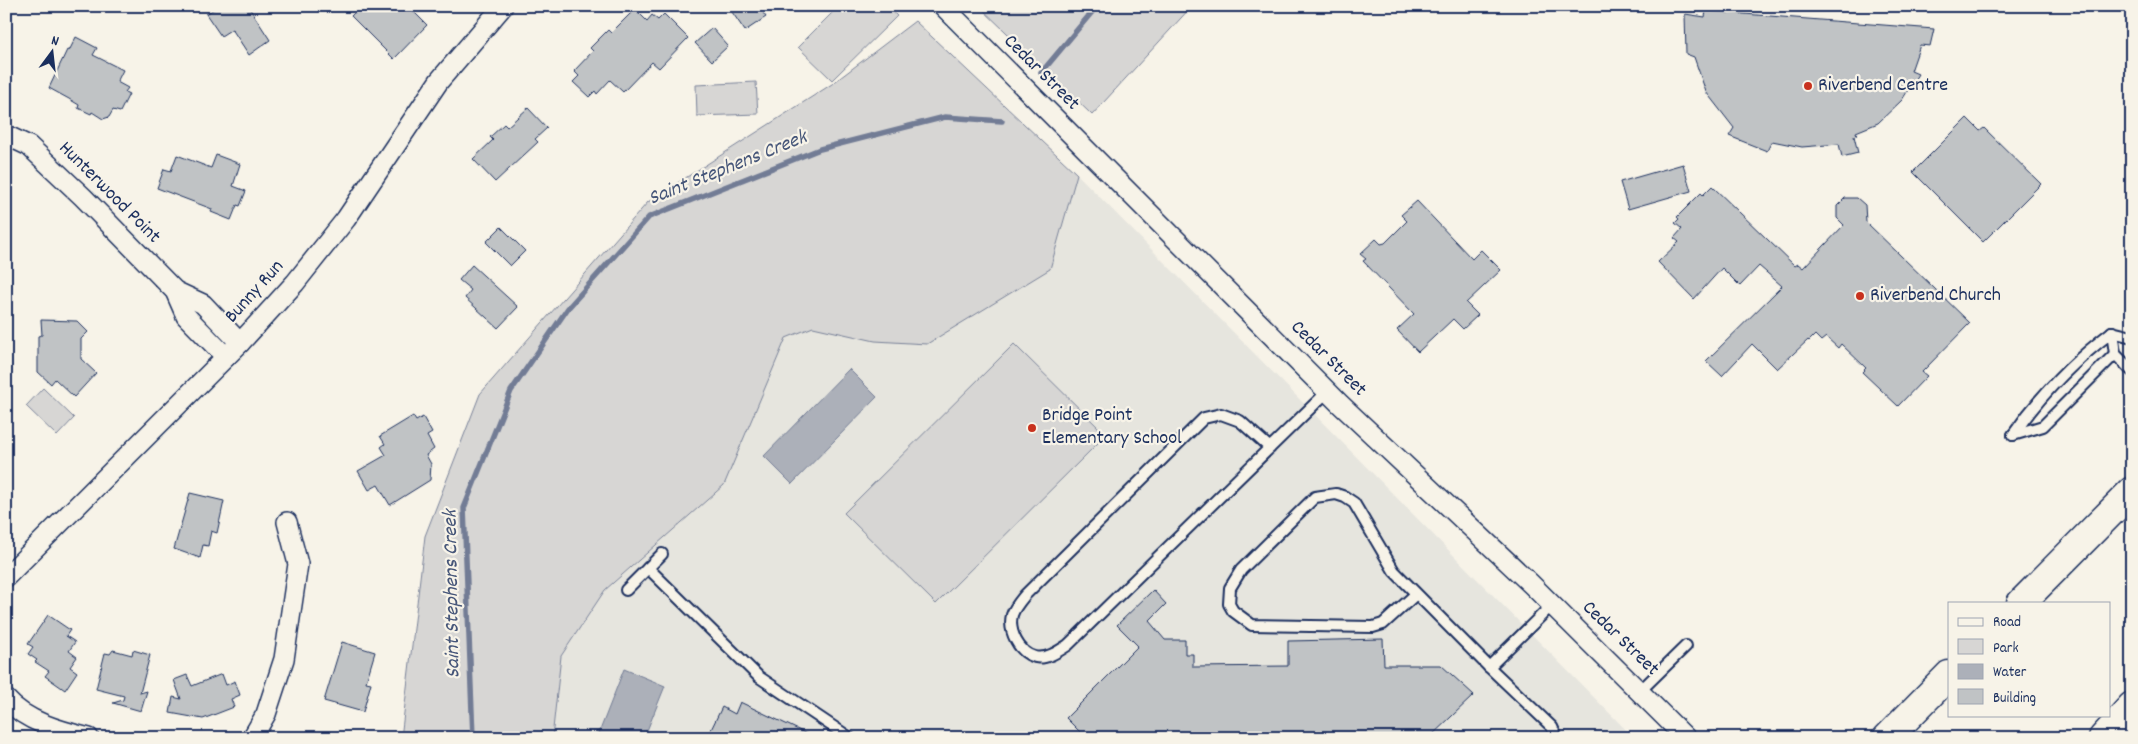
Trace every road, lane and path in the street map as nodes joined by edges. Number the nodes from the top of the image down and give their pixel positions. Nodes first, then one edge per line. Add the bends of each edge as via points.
1 (503, 6) edge
2 (943, 6) edge
3 (6, 135) edge
4 (175, 291) junction
5 (2112, 332) junction
6 (2132, 337) edge
7 (240, 342) junction
8 (2115, 354) junction
9 (226, 357) junction
10 (2132, 371) edge
11 (1328, 391) junction
12 (1270, 448) junction
13 (2132, 491) edge
14 (287, 522) dead end
15 (662, 554) dead end
16 (648, 568) junction
17 (6, 577) edge
18 (626, 590) dead end
19 (1416, 594) junction
20 (2022, 602) edge
21 (1552, 604) junction
22 (1686, 646) dead end
23 (1489, 667) junction
24 (1948, 676) edge
25 (1640, 691) junction
26 (6, 699) edge
27 (2132, 706) edge
28 (45, 732) edge
29 (89, 738) edge
30 (252, 738) edge
31 (850, 738) edge
32 (1557, 738) edge
33 (1686, 738) edge
34 (1887, 738) edge
35 (2104, 738) edge

1 - 7 street, Bunny Run via 439,81 346,219 295,283
2 - 11 street, Cedar Street
3 - 4 street, Hunterwood Point via 29,146
4 - 7 street, Hunterwood Point via 203,304
4 - 9 street, Hunterwood Point via 186,316
5 - 6 lane
5 - 8 lane
5 - 8 lane via 2083,356 2026,416 2013,436 2043,426
7 - 9 street, Bunny Run
8 - 10 lane
9 - 17 street, Bunny Run
11 - 12 lane
11 - 21 street, Cedar Street
12 - 12 lane via 1240,421 1221,414 1204,418 1025,595 1012,615 1013,633 1020,647 1035,657 1053,655 1068,646
13 - 20 highway
14 - 30 street via 298,564 284,659 266,714
15 - 16 lane
16 - 18 lane
16 - 31 lane via 759,677
19 - 19 lane via 1394,571 1354,503 1336,494 1315,498 1295,516 1241,570 1228,596 1233,611 1252,625 1373,627 1383,624
19 - 23 lane
21 - 23 lane
21 - 25 street, Cedar Street
22 - 25 lane
23 - 32 lane via 1552,727
24 - 34 highway
25 - 33 street, Cedar Street
26 - 28 street
27 - 35 highway
28 - 29 street

